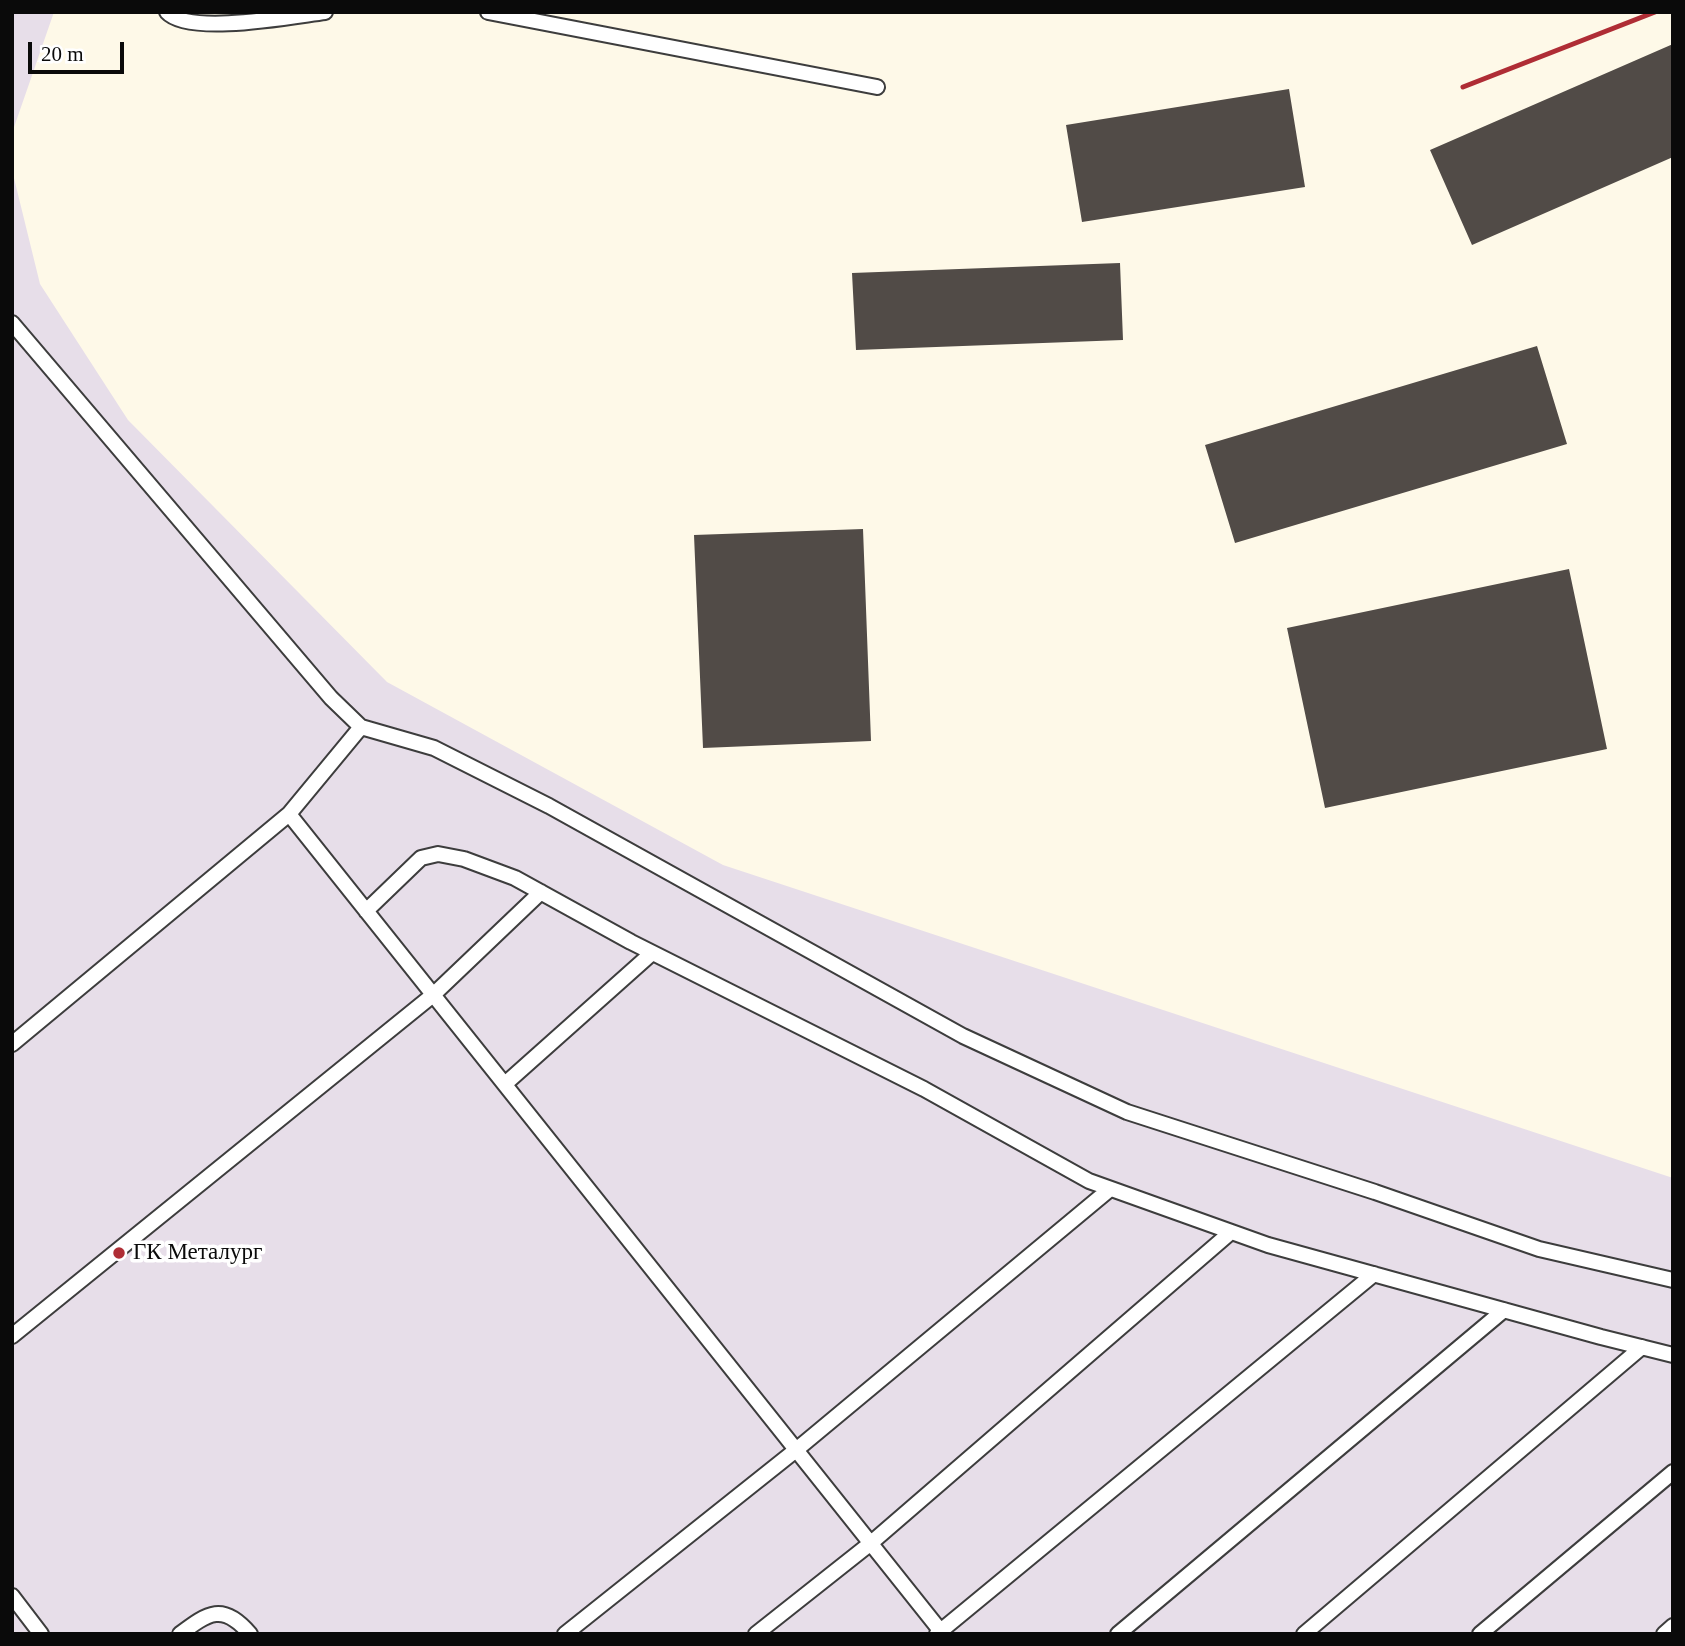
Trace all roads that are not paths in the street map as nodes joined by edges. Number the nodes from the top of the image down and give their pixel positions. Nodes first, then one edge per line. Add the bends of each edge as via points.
1 (167, 12) edge
2 (325, 12) edge
3 (488, 12) edge
4 (877, 87) dead end
5 (12, 323) edge
6 (361, 727) junction
7 (289, 814) junction
8 (541, 892) junction
9 (366, 911) junction
10 (652, 953) junction
11 (433, 995) junction
12 (12, 1044) edge
13 (505, 1084) junction
14 (1110, 1189) junction
15 (1231, 1232) junction
16 (1374, 1274) junction
17 (1673, 1280) edge
18 (1504, 1310) junction
19 (12, 1336) edge
20 (1642, 1347) junction
21 (1673, 1354) edge
22 (796, 1450) junction
23 (1673, 1472) edge
24 (871, 1544) junction
25 (12, 1597) edge
26 (1673, 1626) edge
27 (940, 1633) edge
28 (41, 1634) edge
29 (180, 1634) edge
30 (250, 1634) edge
31 (565, 1634) edge
32 (756, 1634) edge
33 (1118, 1634) edge
34 (1304, 1634) edge
35 (1480, 1634) edge
36 (1664, 1634) edge

1 - 2 lane via 172,18 212,25
3 - 4 lane
5 - 6 lane via 331,698
6 - 7 lane
6 - 17 lane via 434,748 537,800 963,1037 1128,1112 1539,1249
7 - 9 lane
7 - 12 lane
8 - 9 lane via 515,877 438,854 421,858
8 - 10 lane
8 - 11 lane
9 - 11 lane
10 - 13 lane
10 - 14 lane via 925,1089
11 - 13 lane
11 - 19 lane
13 - 22 lane
14 - 15 lane
14 - 22 lane
15 - 16 lane
15 - 24 lane
16 - 18 lane
16 - 27 lane
18 - 20 lane
18 - 33 lane
20 - 21 lane
20 - 34 lane
22 - 24 lane
22 - 31 lane
23 - 35 lane
24 - 27 lane
24 - 32 lane
25 - 28 lane
26 - 36 lane
29 - 30 lane via 206,1614 239,1620

